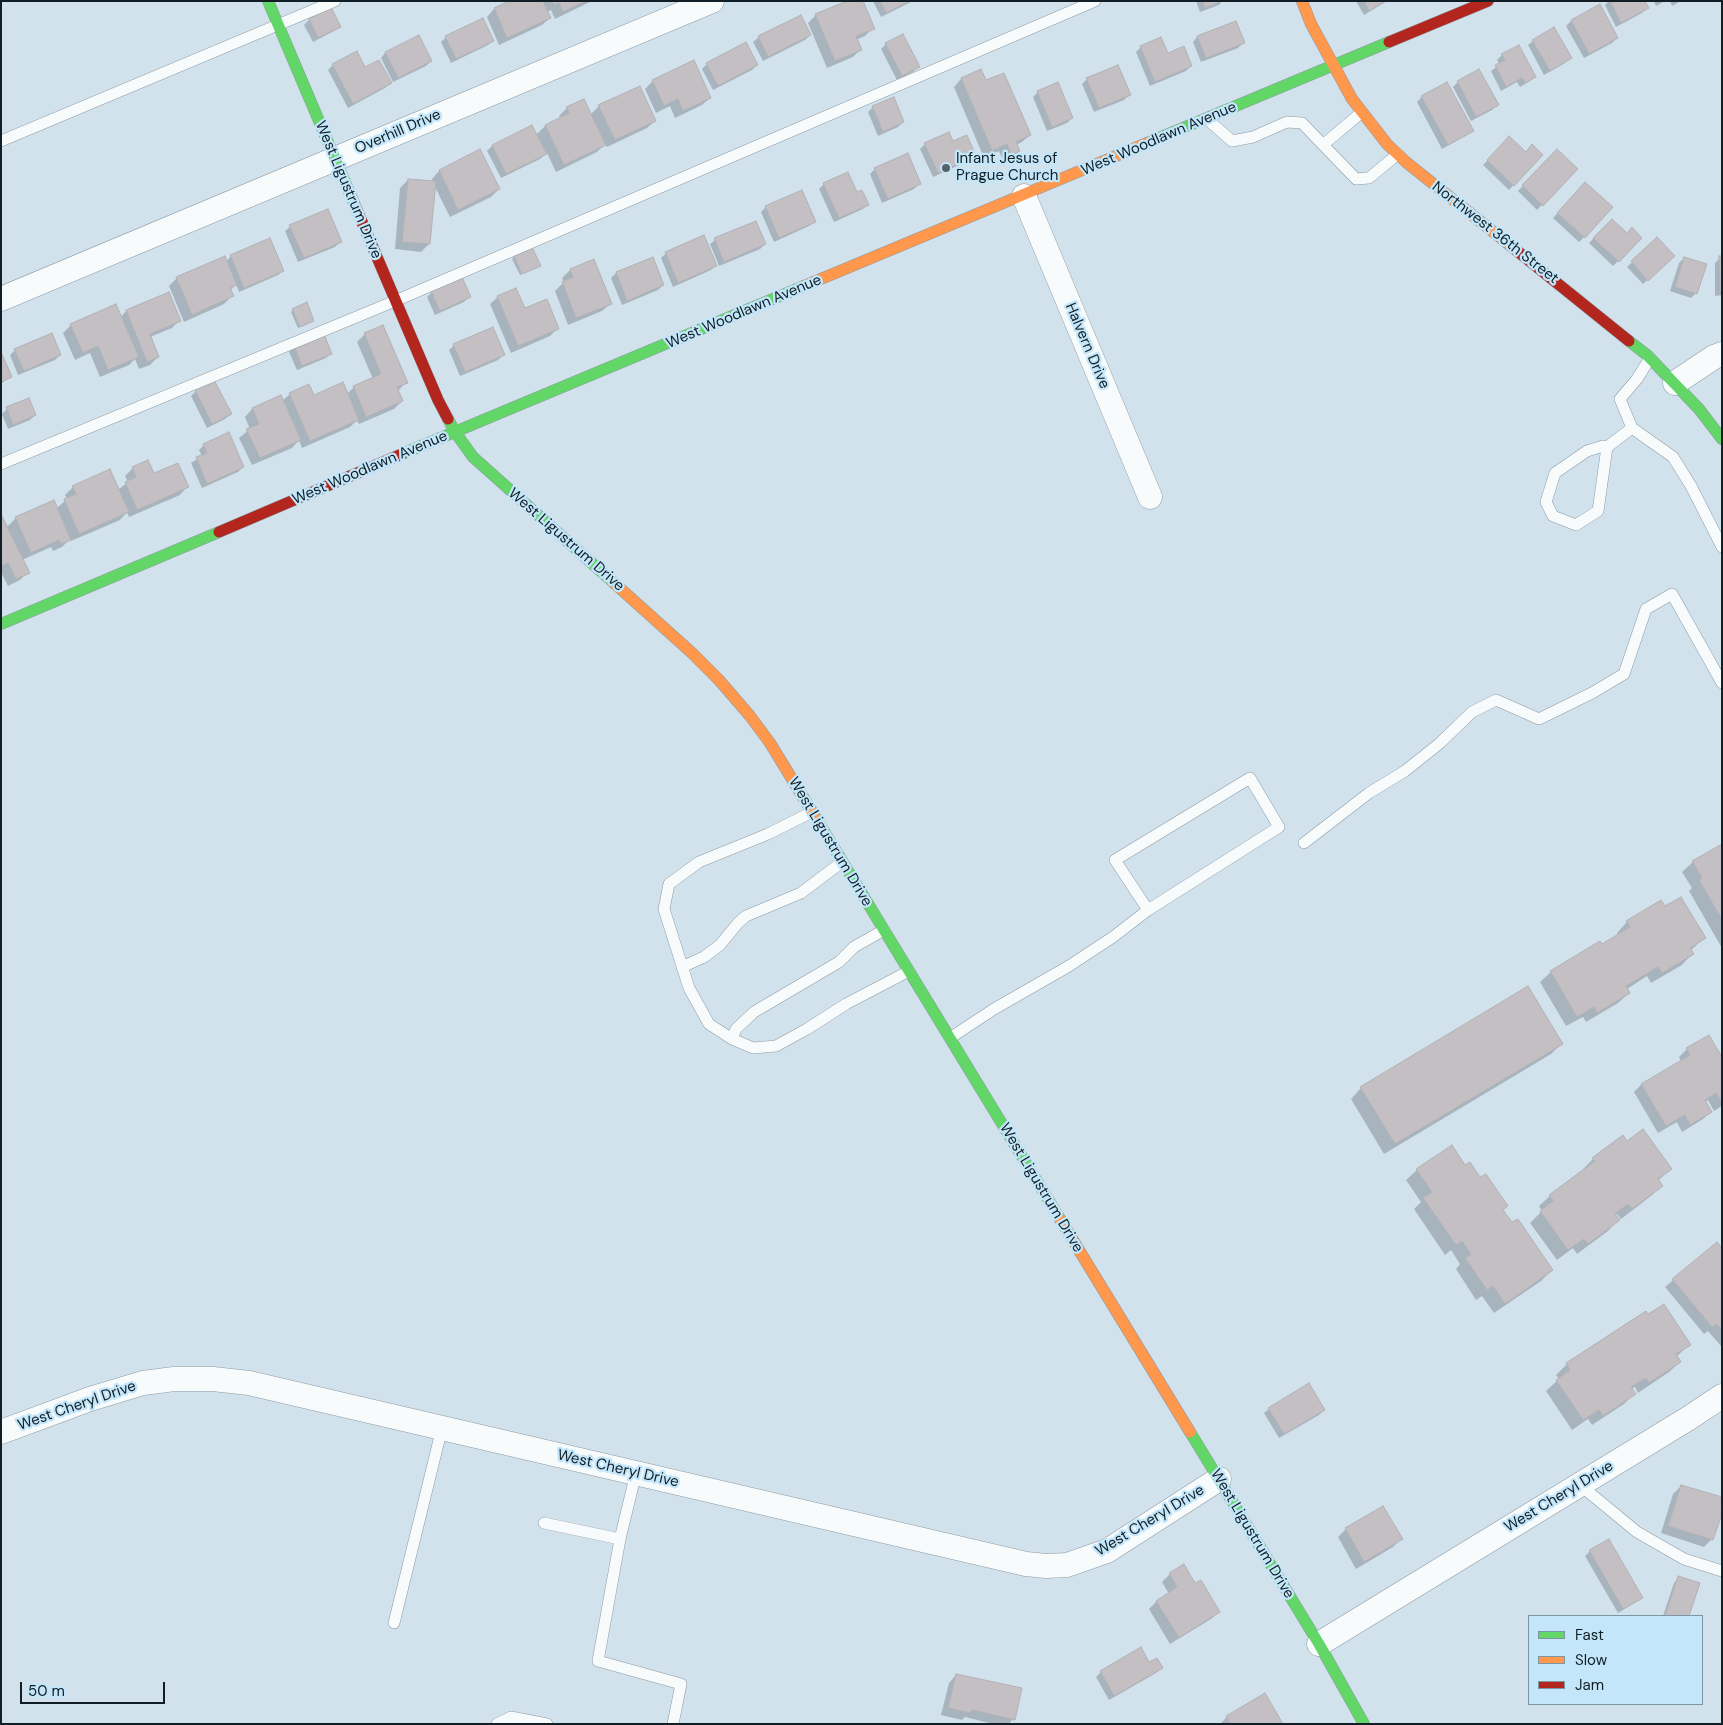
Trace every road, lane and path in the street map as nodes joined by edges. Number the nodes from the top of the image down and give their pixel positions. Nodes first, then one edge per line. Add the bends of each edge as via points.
1 (268, 1) edge
2 (335, 1) edge
3 (712, 1) edge
4 (1094, 1) edge
5 (1302, 1) edge
6 (1488, 1) edge
7 (278, 25) junction
8 (1334, 66) junction
9 (1362, 112) junction
10 (1207, 119) junction
11 (1, 142) edge
12 (1324, 144) junction
13 (1398, 154) junction
14 (334, 158) junction
15 (1024, 196) junction
16 (1, 299) edge
17 (395, 301) junction
18 (1722, 354) edge
19 (1650, 358) junction
20 (1675, 383) junction
21 (1632, 428) junction
22 (455, 432) junction
23 (1722, 439) edge
24 (1607, 447) junction
25 (1, 464) edge
26 (1150, 497) dead end
27 (1722, 547) edge
28 (1, 624) edge
29 (1722, 683) edge
30 (812, 812) junction
31 (1304, 843) dead end
32 (842, 862) junction
33 (1148, 910) junction
34 (884, 930) junction
35 (682, 967) junction
36 (909, 971) junction
37 (950, 1038) junction
38 (732, 1039) junction
39 (1722, 1396) edge
40 (442, 1428) junction
41 (1, 1432) edge
42 (636, 1473) junction
43 (1219, 1479) junction
44 (1580, 1485) junction
45 (544, 1523) dead end
46 (620, 1539) junction
47 (1722, 1571) edge
48 (394, 1623) dead end
49 (1319, 1644) junction
50 (497, 1724) edge
51 (547, 1724) edge
52 (674, 1724) edge
53 (1364, 1724) edge

1 - 7 street, West Ligustrum Drive
2 - 7 lane
3 - 14 street, Overhill Drive
4 - 17 lane
5 - 8 street, Northwest 36th Street
6 - 8 street, West Woodlawn Avenue
7 - 11 lane
7 - 14 street, West Ligustrum Drive
8 - 9 street, Northwest 36th Street
8 - 10 street, West Woodlawn Avenue
9 - 12 lane
9 - 13 street, Northwest 36th Street
10 - 12 lane via 1232,141 1253,137 1287,122 1302,123
10 - 15 street, West Woodlawn Avenue
12 - 13 lane via 1356,179 1369,178
13 - 19 street, Northwest 36th Street
14 - 16 street, Overhill Drive
14 - 17 street, West Ligustrum Drive
15 - 22 street, West Woodlawn Avenue
15 - 26 street, Halvern Drive
17 - 22 street, West Ligustrum Drive
17 - 25 lane
18 - 20 street
19 - 20 street, Northwest 36th Street
19 - 21 lane via 1620,398
20 - 23 street, Northwest 36th Street
21 - 24 lane
21 - 27 lane via 1673,457
22 - 28 street, West Woodlawn Avenue
22 - 30 street, West Ligustrum Drive via 494,478 556,530 719,680 770,743
24 - 24 lane via 1598,511 1576,525 1553,516 1546,502 1555,474 1586,451
29 - 31 lane via 1672,594 1646,609 1624,674 1539,719 1496,700 1472,712 1405,771 1369,793
30 - 32 street, West Ligustrum Drive
30 - 35 lane via 699,862 669,884 664,909
32 - 34 street, West Ligustrum Drive
32 - 35 lane via 801,893 746,916 720,945
33 - 33 lane via 1279,827 1250,778 1115,860
33 - 37 lane via 1069,966
34 - 36 street, West Ligustrum Drive
34 - 38 lane via 854,947 839,962 754,1012 736,1029
35 - 38 lane via 708,1024
36 - 37 street, West Ligustrum Drive
36 - 38 lane via 776,1046 753,1048
37 - 43 street, West Ligustrum Drive
39 - 44 street, West Cheryl Drive
40 - 41 street, West Cheryl Drive via 249,1383 213,1379 143,1382
40 - 42 street, West Cheryl Drive
40 - 48 lane
42 - 43 street, West Cheryl Drive via 1046,1566 1067,1565 1106,1551
42 - 46 lane
43 - 49 street, West Ligustrum Drive
44 - 47 lane via 1637,1532 1684,1559
44 - 49 street, West Cheryl Drive
45 - 46 lane
46 - 52 lane via 598,1661 681,1684
49 - 53 street, West Ligustrum Drive
50 - 51 lane via 511,1717

